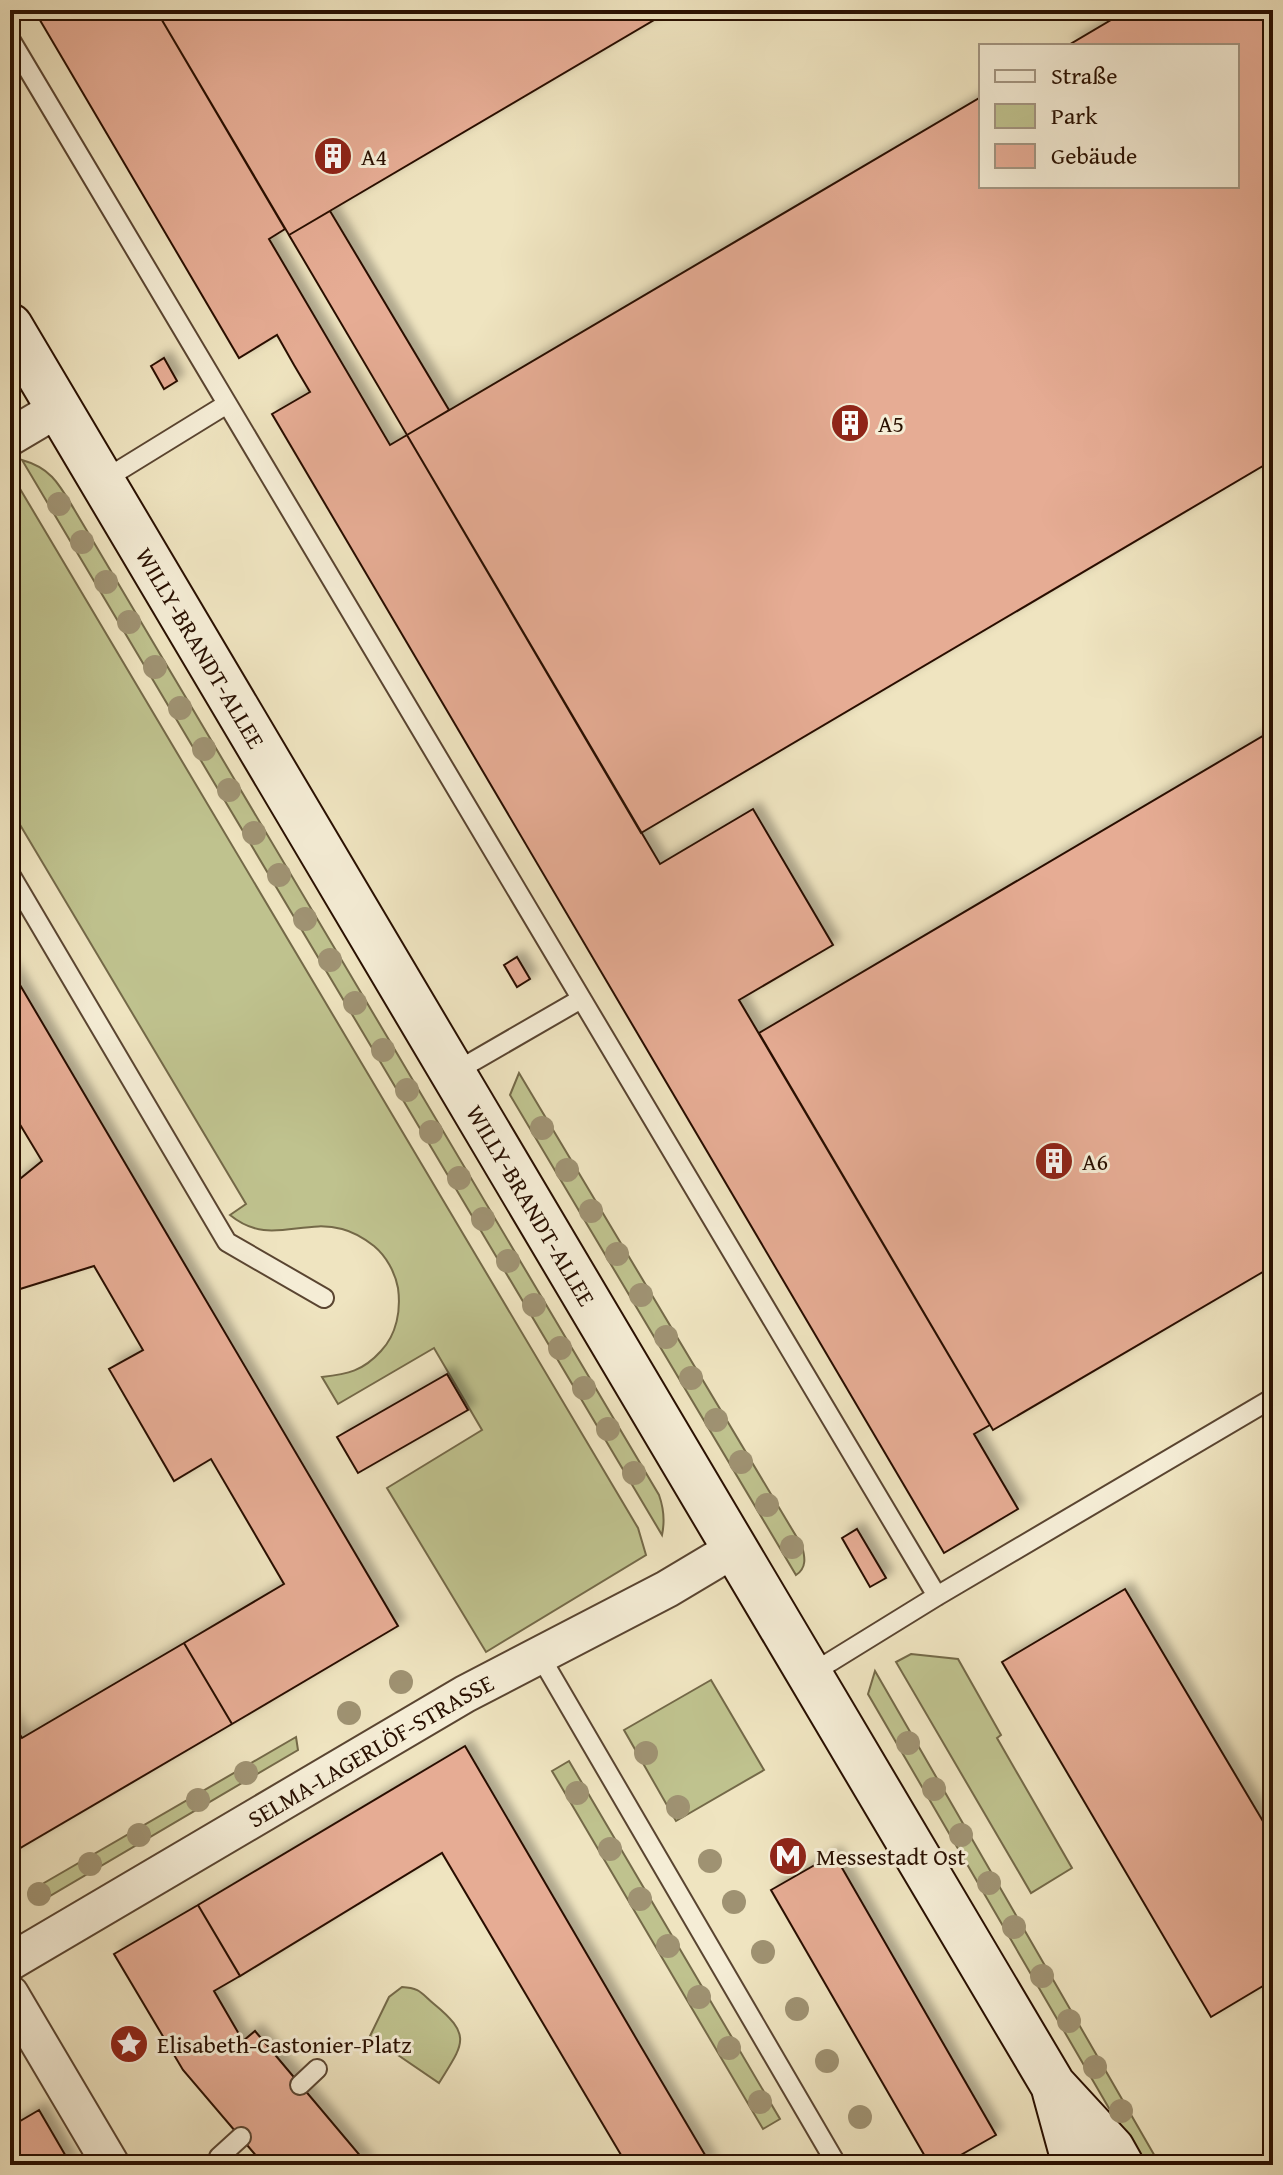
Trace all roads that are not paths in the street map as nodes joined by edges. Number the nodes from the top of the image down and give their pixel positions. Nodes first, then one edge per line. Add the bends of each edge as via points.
1 (10, 39) edge
2 (10, 326) edge
3 (227, 404) junction
4 (59, 408) junction
5 (10, 437) edge
6 (102, 481) junction
7 (10, 874) edge
8 (581, 999) junction
9 (453, 1073) junction
10 (324, 1298) dead end
11 (1273, 1398) edge
12 (734, 1549) junction
13 (937, 1596) junction
14 (540, 1656) junction
15 (809, 1675) junction
16 (10, 1962) edge
17 (10, 1994) edge
18 (317, 2069) dead end
19 (300, 2085) dead end
20 (1053, 2085) junction
21 (241, 2137) dead end
22 (219, 2157) dead end
23 (111, 2165) edge
24 (837, 2165) edge
25 (1075, 2165) edge
26 (1121, 2165) edge

1 - 3 lane
2 - 4 main road, WILLY-BRANDT-ALLEE
3 - 6 lane
3 - 8 lane
4 - 5 street
4 - 6 main road, WILLY-BRANDT-ALLEE
6 - 9 main road, WILLY-BRANDT-ALLEE
7 - 10 lane via 227,1242
8 - 9 lane
8 - 13 lane
9 - 12 main road, WILLY-BRANDT-ALLEE
11 - 13 lane
12 - 14 street, SELMA-LAGERLÖF-STRASSE
12 - 15 main road, WILLY-BRANDT-ALLEE
13 - 15 lane
14 - 16 street, SELMA-LAGERLÖF-STRASSE via 465,1694
14 - 24 lane
15 - 20 main road, WILLY-BRANDT-ALLEE
17 - 23 street
18 - 19 lane
20 - 25 main road, WILLY-BRANDT-ALLEE
20 - 26 main road, WILLY-BRANDT-ALLEE
21 - 22 lane

